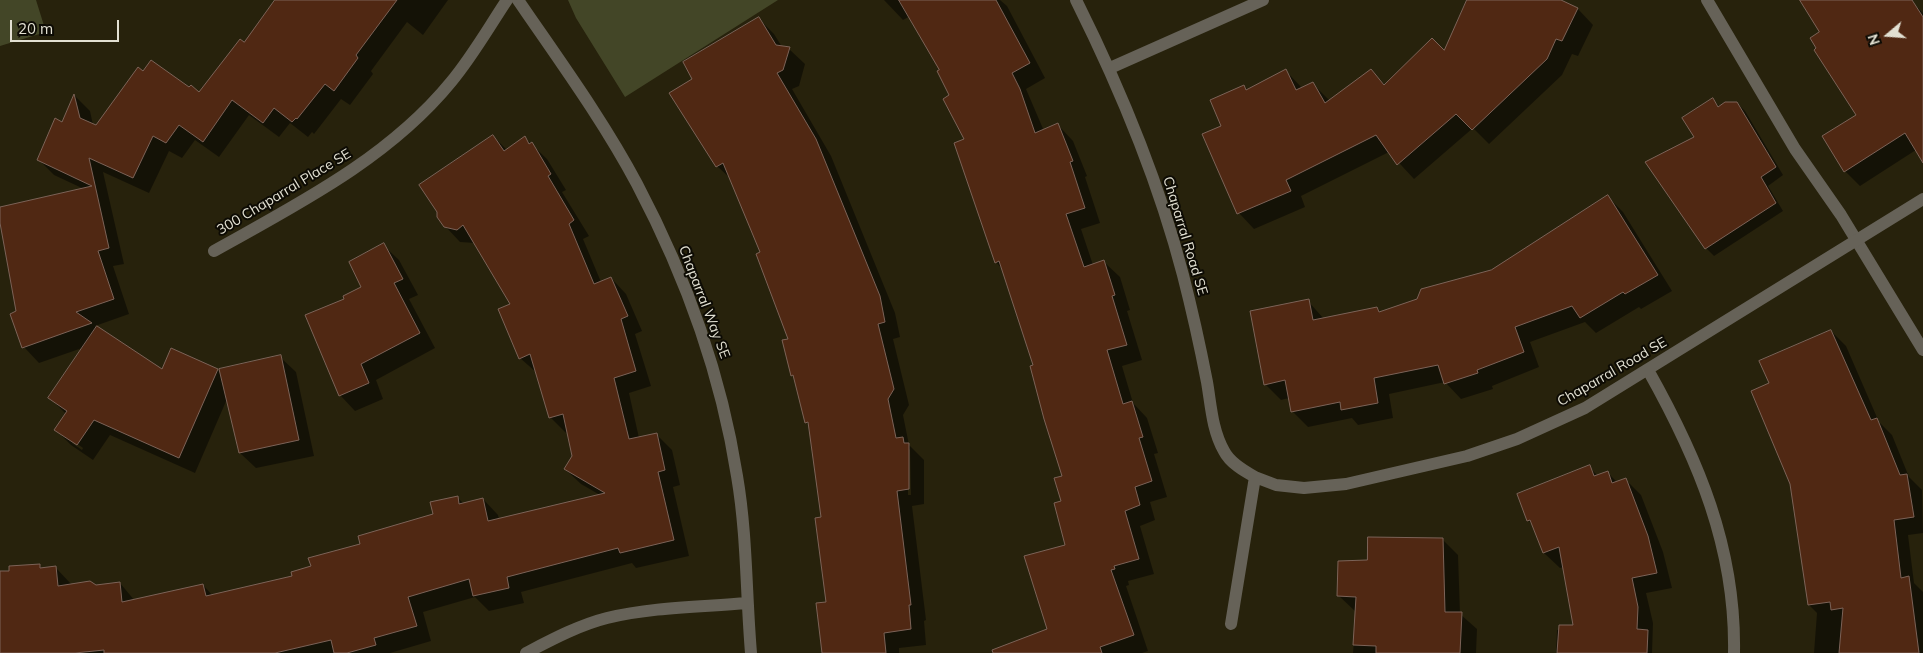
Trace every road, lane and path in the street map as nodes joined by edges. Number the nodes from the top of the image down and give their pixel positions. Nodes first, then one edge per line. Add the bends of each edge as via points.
1 (507, 0) edge
2 (518, 0) edge
3 (1076, 0) edge
4 (1262, 0) edge
5 (1707, 0) edge
6 (1110, 68) junction
7 (1923, 199) edge
8 (1856, 240) junction
9 (214, 251) dead end
10 (1923, 350) edge
11 (1648, 370) junction
12 (1255, 477) junction
13 (747, 603) junction
14 (1231, 624) dead end
15 (526, 653) edge
16 (751, 653) edge
17 (1734, 653) edge

1 - 9 street, 300 Chaparral Place SE via 451,82 404,128 364,161
2 - 13 street, Chaparral Way SE via 594,112 637,183 693,309 712,365 738,477
3 - 6 street, Chaparral Road SE
4 - 6 street
5 - 8 street via 1795,149
6 - 12 street, Chaparral Road SE via 1176,249 1203,362 1214,427 1224,452 1239,468
7 - 8 street, Chaparral Road SE
8 - 10 street
8 - 11 street, Chaparral Road SE
11 - 12 street, Chaparral Road SE via 1584,408 1517,439 1467,456 1329,486 1276,485
11 - 17 street via 1687,442 1709,499 1731,591
12 - 14 street
13 - 15 street via 653,610 606,618
13 - 16 street, Chaparral Way SE

